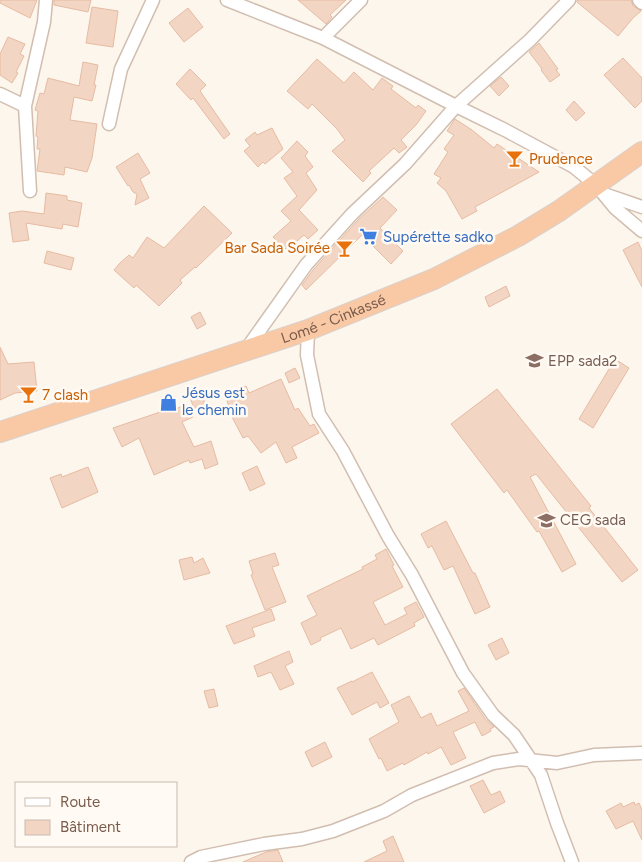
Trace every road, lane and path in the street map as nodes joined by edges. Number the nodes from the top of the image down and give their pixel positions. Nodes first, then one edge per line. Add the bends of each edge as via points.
1 (46, 0) edge
2 (153, 0) edge
3 (227, 0) edge
4 (360, 0) edge
5 (569, 0) edge
6 (639, 0) edge
7 (642, 3) edge
8 (323, 38) junction
9 (0, 94) edge
10 (25, 106) junction
11 (456, 106) junction
12 (109, 124) dead end
13 (642, 152) edge
14 (600, 190) junction
15 (30, 191) dead end
16 (642, 207) edge
17 (642, 231) edge
18 (308, 330) junction
19 (245, 351) junction
20 (0, 432) edge
21 (642, 753) edge
22 (531, 760) junction
23 (230, 857) edge
24 (191, 862) edge
25 (572, 862) edge

1 - 10 street
2 - 12 street via 122,69
3 - 8 street
4 - 8 street
5 - 11 street
6 - 7 street
8 - 11 street
9 - 10 street
10 - 15 street
11 - 14 street via 574,167
11 - 19 street via 405,164 352,214 306,265
13 - 14 highway, Lomé - Cinkassé
14 - 16 street
14 - 17 street
14 - 18 highway, Lomé - Cinkassé via 434,279
18 - 19 highway, Lomé - Cinkassé
18 - 22 street via 307,355 319,414 343,451 464,673 493,715 514,735
19 - 20 highway, Lomé - Cinkassé
21 - 22 street via 594,755 557,763
22 - 23 street via 493,763 333,831 264,844
22 - 25 street via 541,775
23 - 24 street via 201,857

